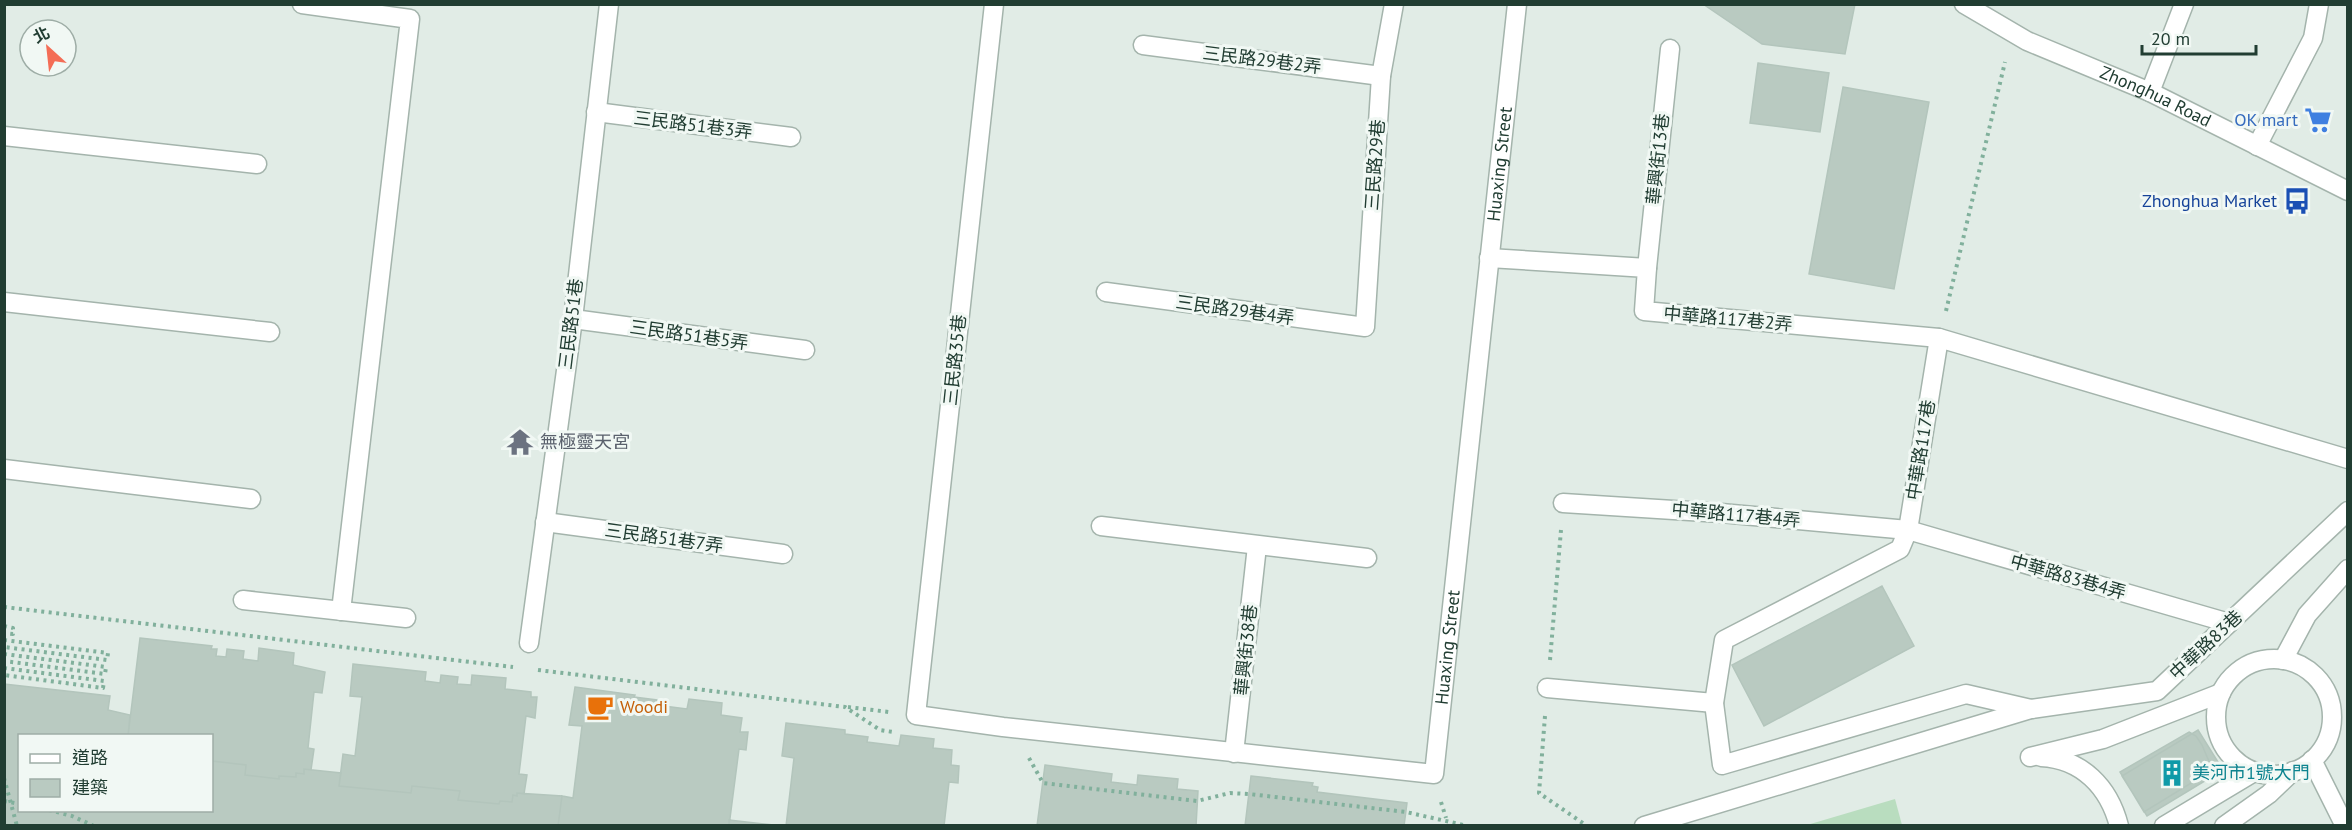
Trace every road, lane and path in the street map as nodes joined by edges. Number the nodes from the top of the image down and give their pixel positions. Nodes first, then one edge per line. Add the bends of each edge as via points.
1 (302, 4) edge
2 (609, 4) edge
3 (994, 4) edge
4 (1394, 4) edge
5 (1517, 4) edge
6 (1964, 4) edge
7 (2184, 4) edge
8 (2319, 4) edge
9 (2012, 33) junction
10 (1143, 45) dead end
11 (1670, 49) dead end
12 (1381, 76) junction
13 (2150, 92) junction
14 (596, 112) junction
15 (4, 136) edge
16 (791, 137) dead end
17 (2257, 146) junction
18 (257, 164) dead end
19 (2348, 191) edge
20 (1489, 258) junction
21 (1647, 268) junction
22 (1106, 292) dead end
23 (4, 302) edge
24 (573, 319) junction
25 (1365, 327) joint
26 (270, 332) dead end
27 (1939, 338) junction
28 (806, 350) dead end
29 (2348, 459) edge
30 (4, 469) edge
31 (251, 499) dead end
32 (1563, 503) joint
33 (2348, 511) edge
34 (545, 522) junction
35 (1101, 526) dead end
36 (1908, 530) junction
37 (1257, 546) junction
38 (783, 554) dead end
39 (1367, 558) dead end
40 (2348, 569) edge
41 (243, 600) dead end
42 (4, 607) edge
43 (341, 610) junction
44 (406, 618) dead end
45 (2229, 623) junction
46 (4, 626) edge
47 (4, 633) edge
48 (4, 640) edge
49 (529, 643) dead end
50 (4, 647) edge
51 (4, 654) edge
52 (2283, 660) junction
53 (4, 662) edge
54 (4, 668) edge
55 (521, 668) dead end
56 (532, 670) dead end
57 (4, 675) edge
58 (1547, 688) junction
59 (2221, 693) junction
60 (1714, 703) junction
61 (845, 707) junction
62 (2031, 709) junction
63 (916, 715) junction
64 (902, 733) dead end
65 (1025, 749) dead end
66 (1234, 753) junction
67 (2312, 760) junction
68 (2293, 771) junction
69 (2254, 772) junction
70 (4, 778) edge
71 (4, 808) edge
72 (13, 809) junction
73 (57, 812) edge
74 (2117, 817) edge
75 (17, 825) edge
76 (94, 825) edge
77 (1468, 825) edge
78 (1587, 825) edge
79 (1644, 825) edge
80 (2132, 825) edge
81 (2164, 825) edge
82 (2224, 825) edge
83 (2345, 825) edge

1 - 43 street via 410,19
2 - 14 street, 三民路51巷
3 - 63 street, 三民路35巷
4 - 12 street, 三民路29巷
5 - 20 street, Huaxing Street
6 - 9 street, Zhonghua Road
7 - 13 street
8 - 17 street via 2313,38
9 - 13 street, Zhonghua Road
9 - 27 path
10 - 12 street, 三民路29巷2弄
11 - 21 street, 華興街13巷
12 - 25 street, 三民路29巷
13 - 17 street, Zhonghua Road
14 - 16 street, 三民路51巷3弄
14 - 24 street, 三民路51巷
15 - 18 street
17 - 19 street, Zhonghua Road
20 - 21 street
20 - 66 street, Huaxing Street via 1434,774
21 - 27 street, 中華路117巷2弄 via 1644,311
22 - 25 street, 三民路29巷4弄
23 - 26 street
24 - 28 street, 三民路51巷5弄
24 - 34 street, 三民路51巷
27 - 29 street
27 - 36 street, 中華路117巷
30 - 31 street
32 - 36 street, 中華路117巷4弄
32 - 58 path
33 - 45 street, 中華路83巷
34 - 38 street, 三民路51巷7弄
34 - 49 street, 三民路51巷
35 - 37 street
36 - 45 street, 中華路83巷4弄
36 - 60 street, 中華路117巷 via 1900,549 1724,640
37 - 39 street
37 - 66 street, 華興街38巷
40 - 52 street via 2307,615
41 - 43 street
42 - 55 path
43 - 44 street
45 - 62 street, 中華路83巷 via 2157,691
46 - 47 path via 14,628 13,634
48 - 50 path via 108,653 107,660
51 - 53 path via 106,667 105,674
52 - 59 street via 2264,660 2247,666 2232,677
52 - 67 street via 2316,676 2332,709 2331,728 2324,746
54 - 57 path via 104,681 103,688
56 - 61 path
58 - 60 street
58 - 78 path via 1539,793
59 - 69 street via 2216,724 2221,740 2228,753
59 - 74 street via 2103,739 2030,757 2056,758 2081,768 2101,785
60 - 62 street, 中華路117巷 via 1722,765 1966,694
61 - 63 path
61 - 64 path via 880,730
62 - 79 street
63 - 66 street, Huaxing Street
65 - 77 path via 1043,783 1197,801 1230,793 1249,794 1406,812
67 - 68 street
67 - 83 street
68 - 69 street
68 - 82 street via 2269,794
69 - 81 street
70 - 72 path
71 - 72 path
72 - 75 path
73 - 76 path
74 - 80 street

